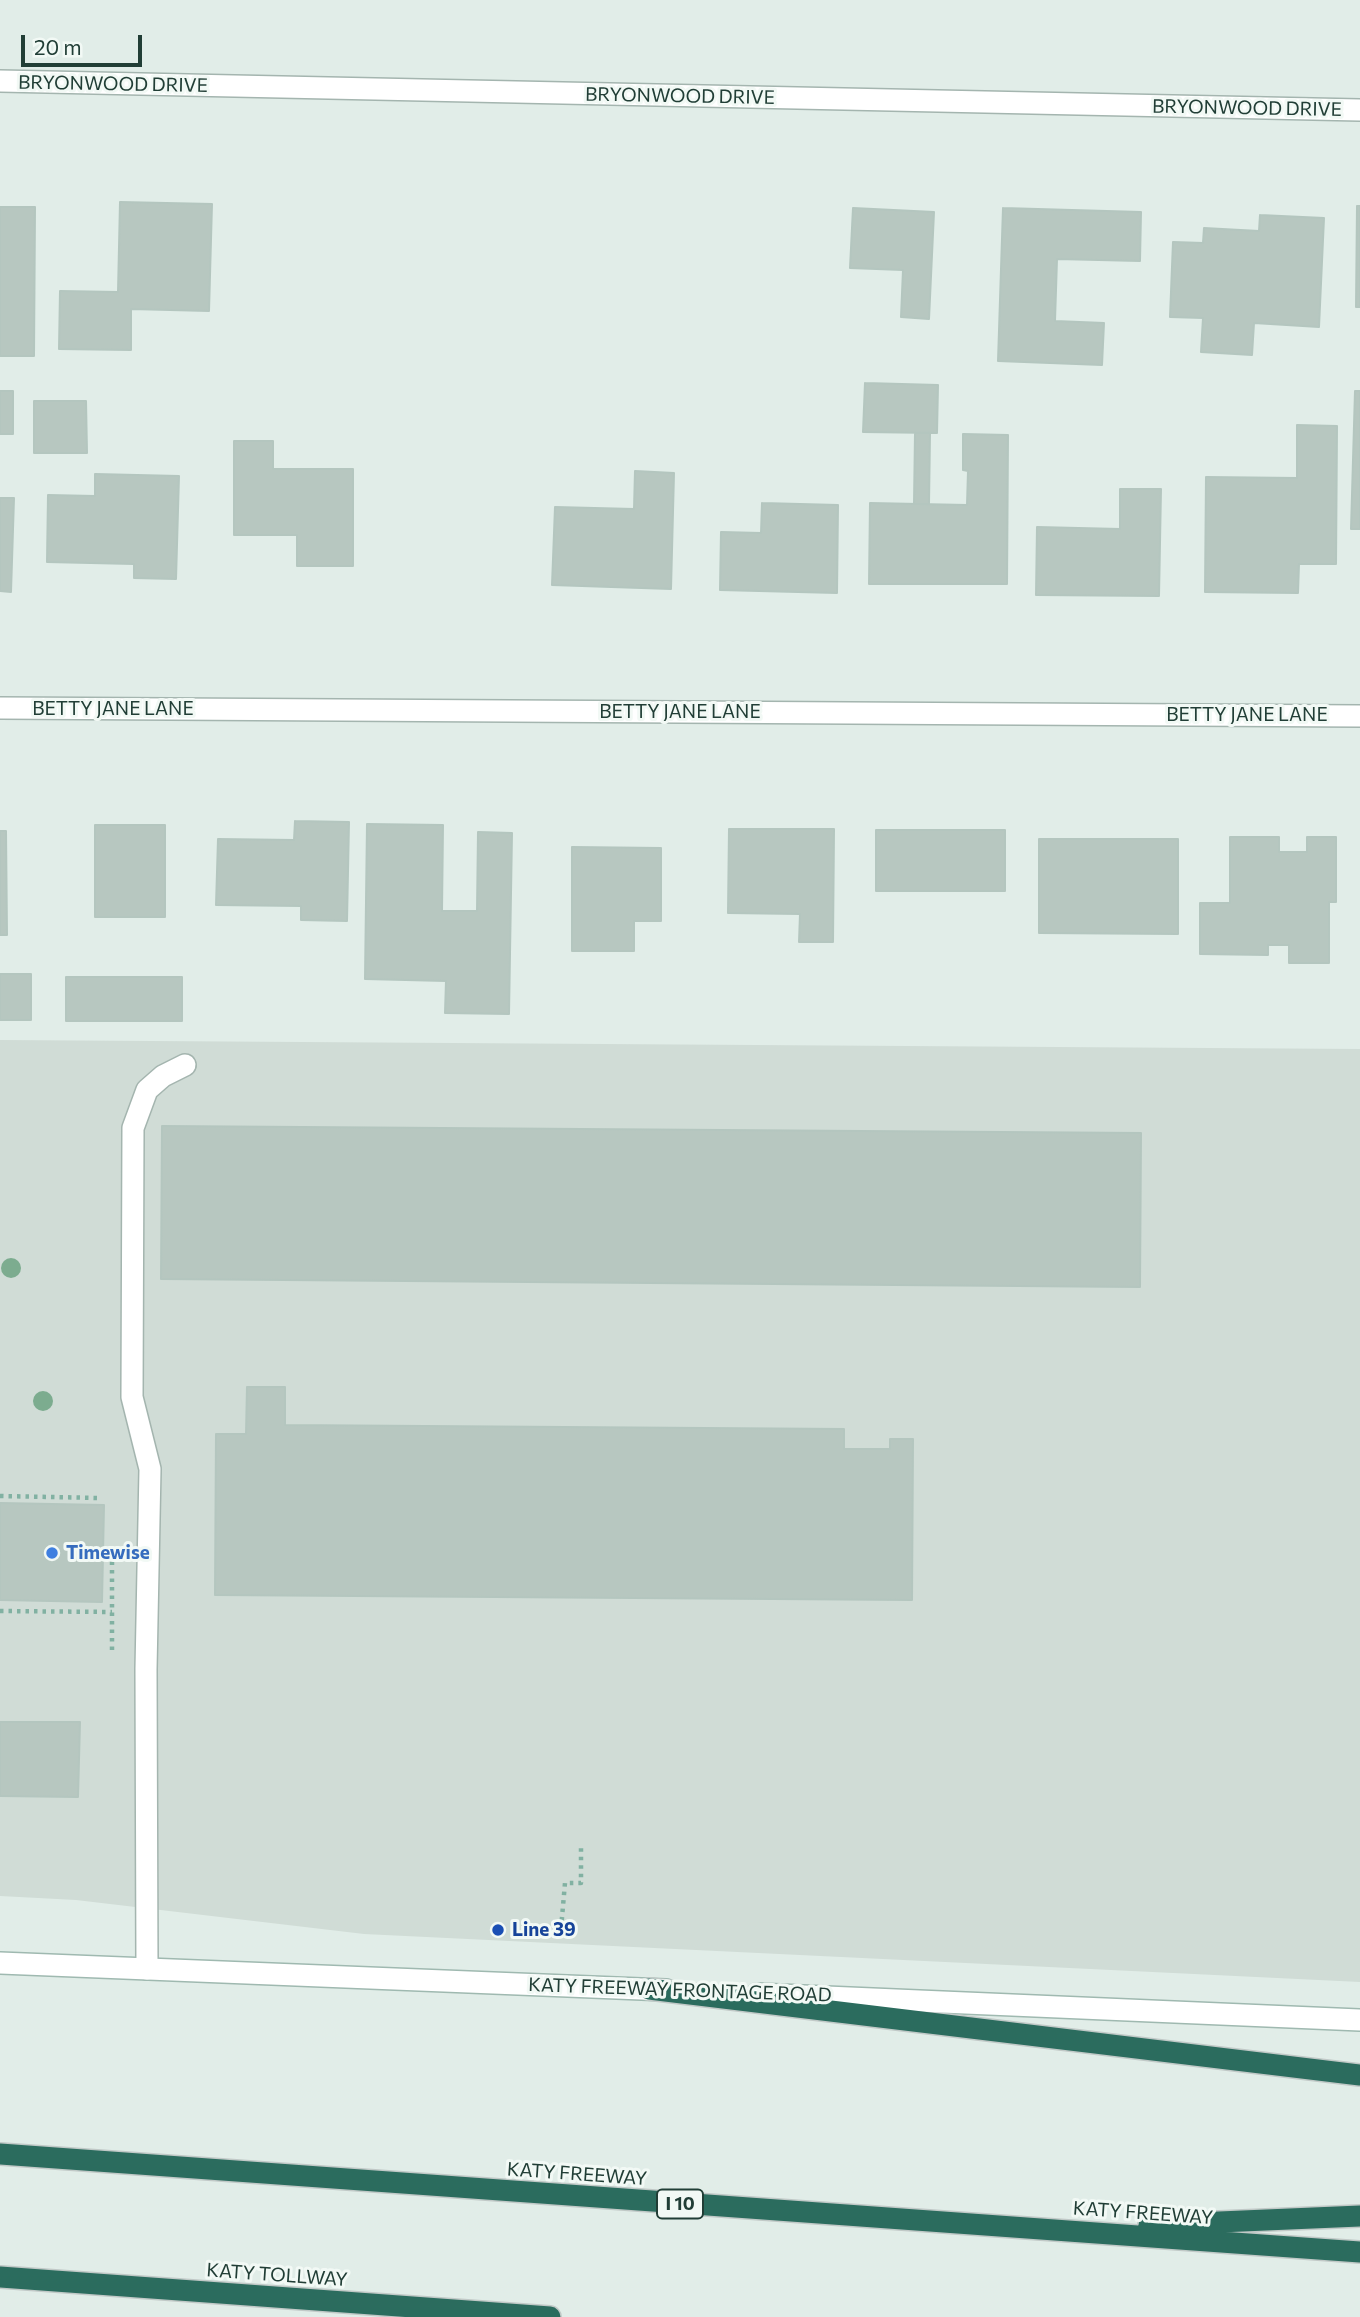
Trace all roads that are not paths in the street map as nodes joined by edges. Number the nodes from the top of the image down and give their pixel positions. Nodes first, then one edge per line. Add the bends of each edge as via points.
1 (0, 81) edge
2 (1360, 110) edge
3 (0, 708) edge
4 (1360, 716) edge
5 (186, 1065) dead end
6 (3, 1964) edge
7 (147, 1969) junction
8 (649, 1989) junction
9 (1360, 2020) edge
10 (1360, 2075) edge
11 (0, 2154) edge
12 (1360, 2216) edge
13 (1052, 2229) junction
14 (1360, 2252) edge
15 (0, 2277) edge
16 (550, 2317) edge

1 - 2 street, BRYONWOOD DRIVE
3 - 4 street, BETTY JANE LANE
5 - 7 street via 147,1090 132,1128 132,1397 150,1469
6 - 7 street, KATY FREEWAY FRONTAGE ROAD
7 - 8 street, KATY FREEWAY FRONTAGE ROAD
8 - 9 street, KATY FREEWAY FRONTAGE ROAD
8 - 10 highway
11 - 13 highway, KATY FREEWAY / I 10
12 - 13 highway
13 - 14 highway, KATY FREEWAY / I 10
15 - 16 highway, KATY TOLLWAY

